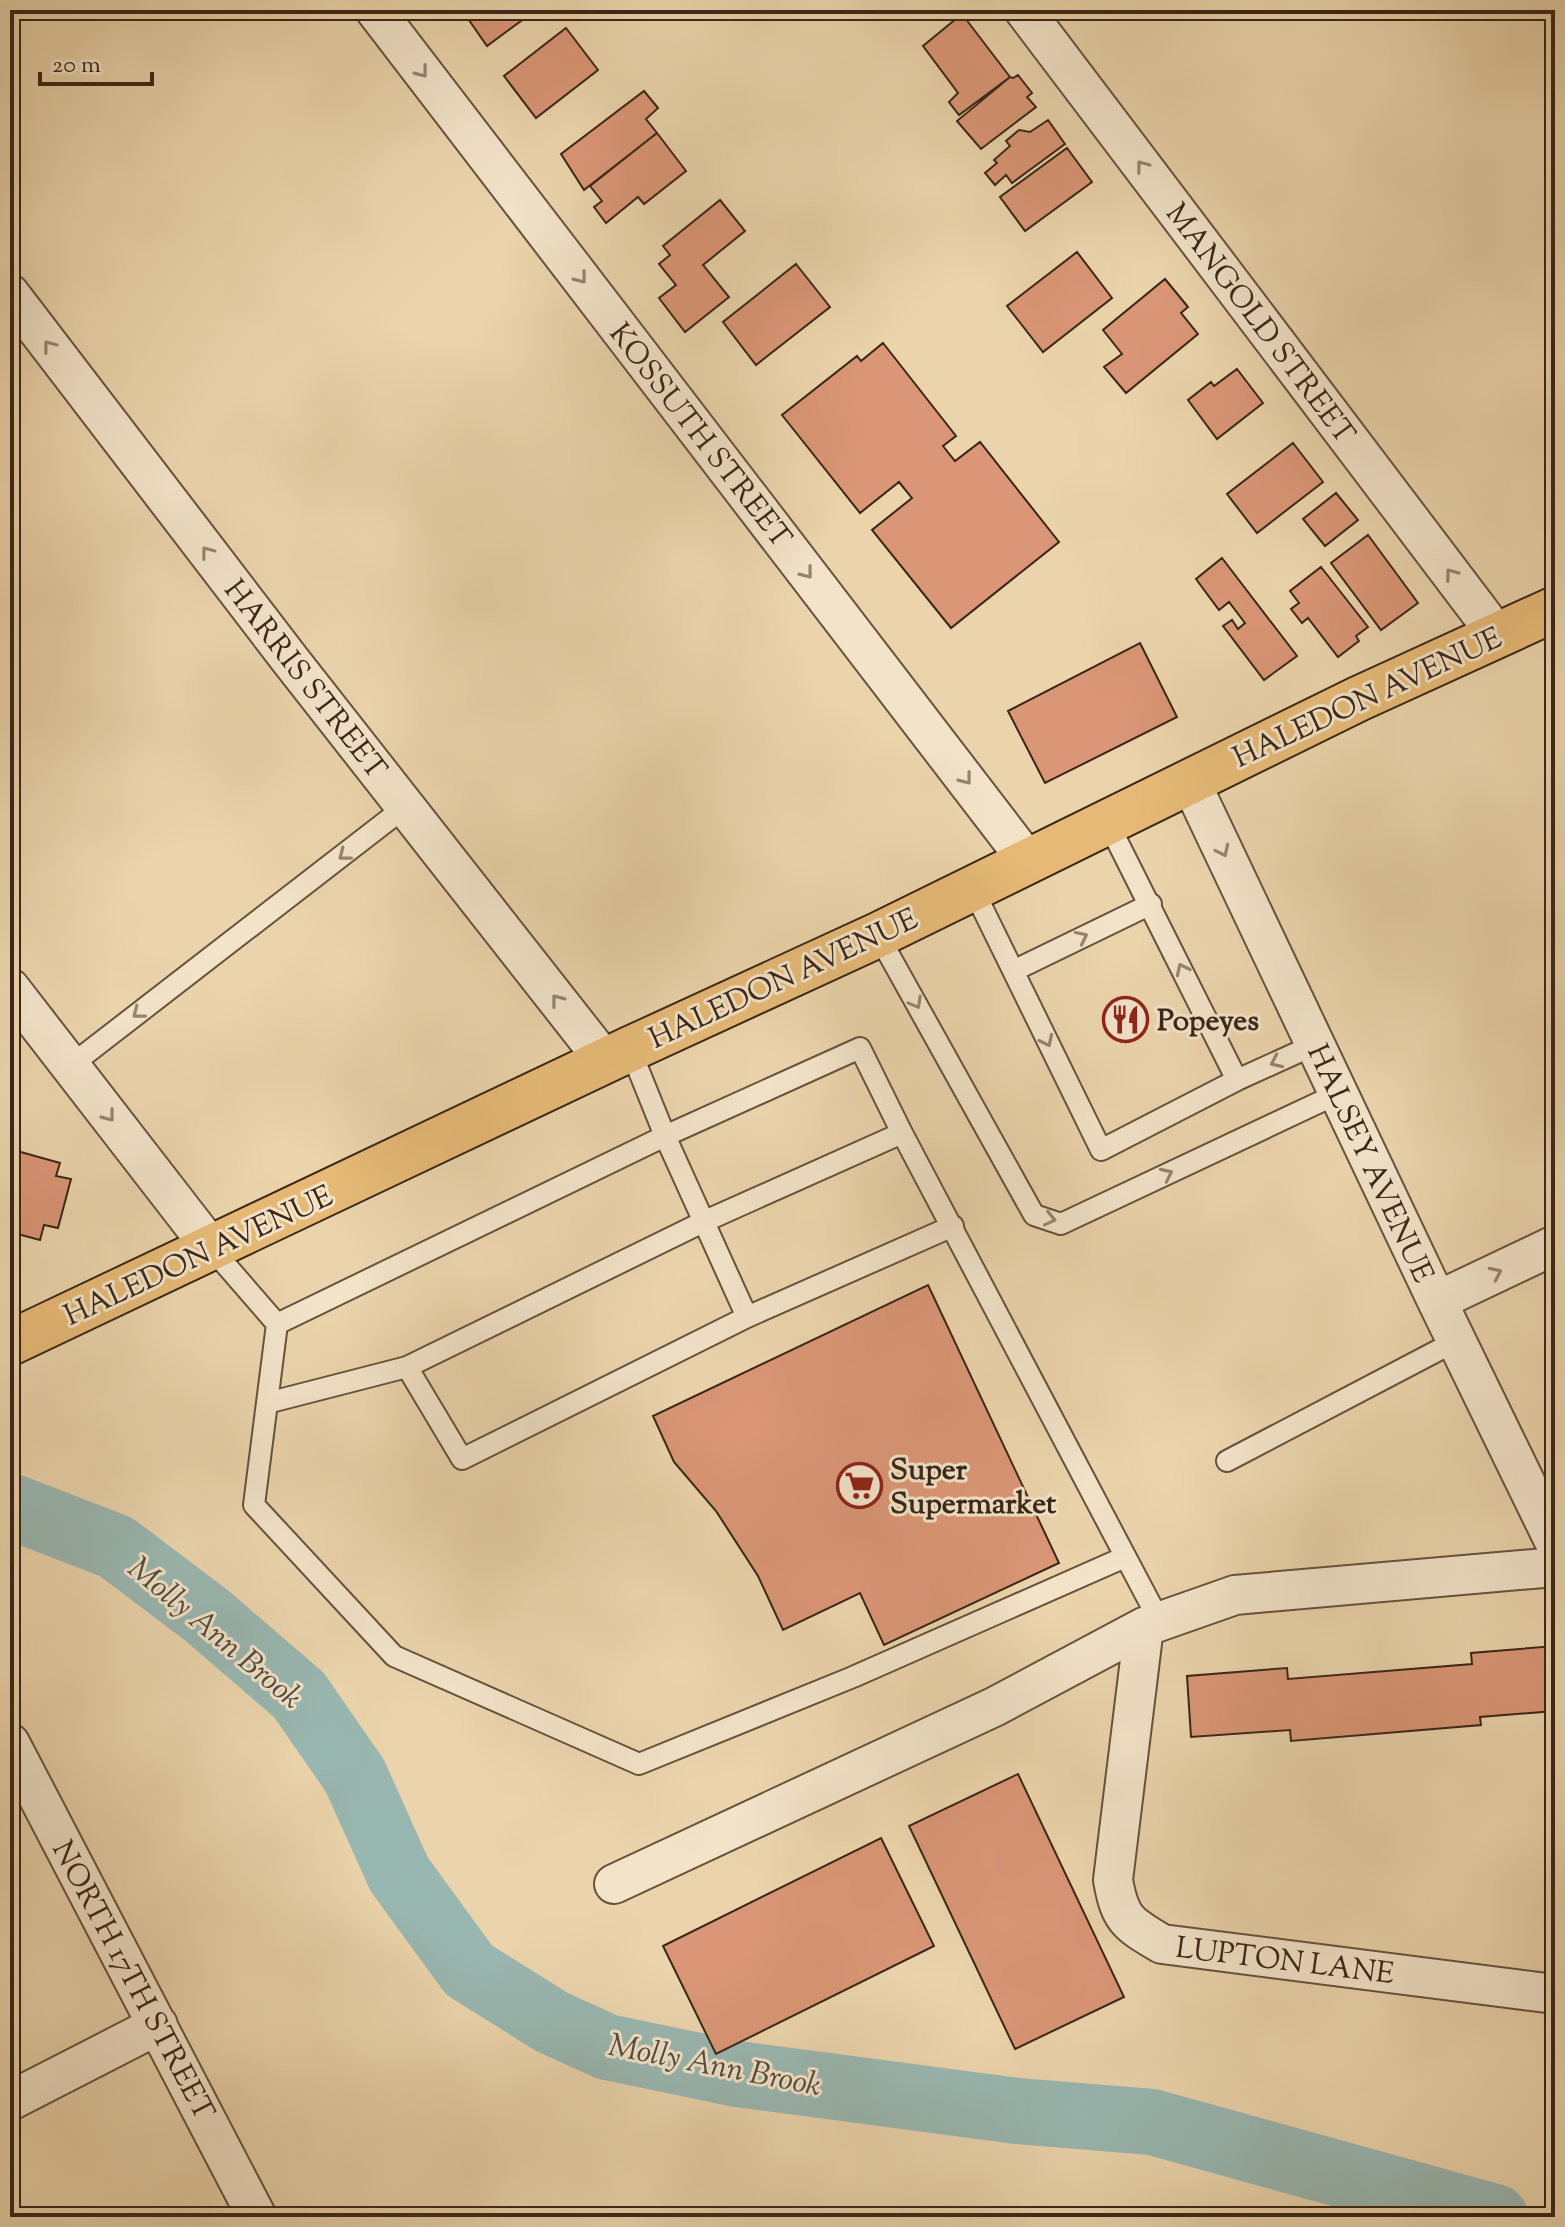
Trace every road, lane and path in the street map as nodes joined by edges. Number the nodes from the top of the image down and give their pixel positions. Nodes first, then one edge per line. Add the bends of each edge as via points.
1 (375, 10) edge
2 (1024, 10) edge
3 (10, 294) edge
4 (1555, 609) edge
5 (1498, 636) junction
6 (1190, 781) junction
7 (405, 807) junction
8 (1107, 821) junction
9 (1027, 860) junction
10 (972, 887) junction
11 (1151, 904) junction
12 (878, 935) junction
13 (1013, 971) junction
14 (10, 988) edge
15 (1314, 1045) junction
16 (618, 1055) junction
17 (70, 1066) junction
18 (1237, 1080) junction
19 (1337, 1094) junction
20 (902, 1133) junction
21 (665, 1136) junction
22 (703, 1222) junction
23 (953, 1226) junction
24 (1555, 1245) edge
25 (212, 1249) junction
26 (1437, 1301) junction
27 (747, 1317) junction
28 (277, 1324) junction
29 (1456, 1341) junction
30 (10, 1343) edge
31 (407, 1367) junction
32 (267, 1403) junction
33 (1227, 1461) dead end
34 (1555, 1543) edge
35 (1125, 1557) junction
36 (1555, 1567) edge
37 (1152, 1624) junction
38 (10, 1743) edge
39 (614, 1884) dead end
40 (1555, 1994) edge
41 (158, 2025) junction
42 (10, 2101) edge
43 (257, 2217) edge

1 -> 9 street, KOSSUTH STREET
5 -> 2 street, MANGOLD STREET
7 -> 3 street, HARRIS STREET
4 - 5 main road, HALEDON AVENUE
5 - 6 main road, HALEDON AVENUE
6 - 8 main road, HALEDON AVENUE
6 -> 15 street, HALSEY AVENUE
16 -> 7 street, HARRIS STREET
7 -> 17 lane
8 - 9 main road, HALEDON AVENUE
8 - 11 lane
9 - 10 main road, HALEDON AVENUE
10 - 12 main road, HALEDON AVENUE
10 - 13 lane
13 -> 11 lane
18 -> 11 lane
12 - 16 main road, HALEDON AVENUE
12 -> 19 lane via 1034,1215 1061,1224
13 -> 18 lane via 1101,1150
14 - 17 street
15 -> 18 lane
15 - 19 street, HALSEY AVENUE
16 - 21 lane
16 - 25 main road, HALEDON AVENUE
17 -> 25 street
19 - 26 street, HALSEY AVENUE
20 - 21 lane via 860,1048
20 - 22 lane
20 - 23 lane
21 - 22 lane
21 - 28 lane
22 - 27 lane
22 - 31 lane
23 - 27 lane
23 - 35 lane
26 -> 24 street
25 - 28 lane
25 - 30 main road, HALEDON AVENUE
26 - 29 street, HALSEY AVENUE
27 - 31 lane via 462,1459
28 - 32 lane
29 - 33 lane
29 - 34 street, HALSEY AVENUE
31 - 32 lane
32 - 35 lane via 254,1505 394,1656 639,1764
35 - 37 lane
36 - 37 street via 1235,1595
37 - 39 street via 994,1707
37 - 40 street, LUPTON LANE via 1113,1880 1118,1909 1138,1930 1162,1944
38 - 41 street, NORTH 17TH STREET
41 - 42 street
41 - 43 street, NORTH 17TH STREET

